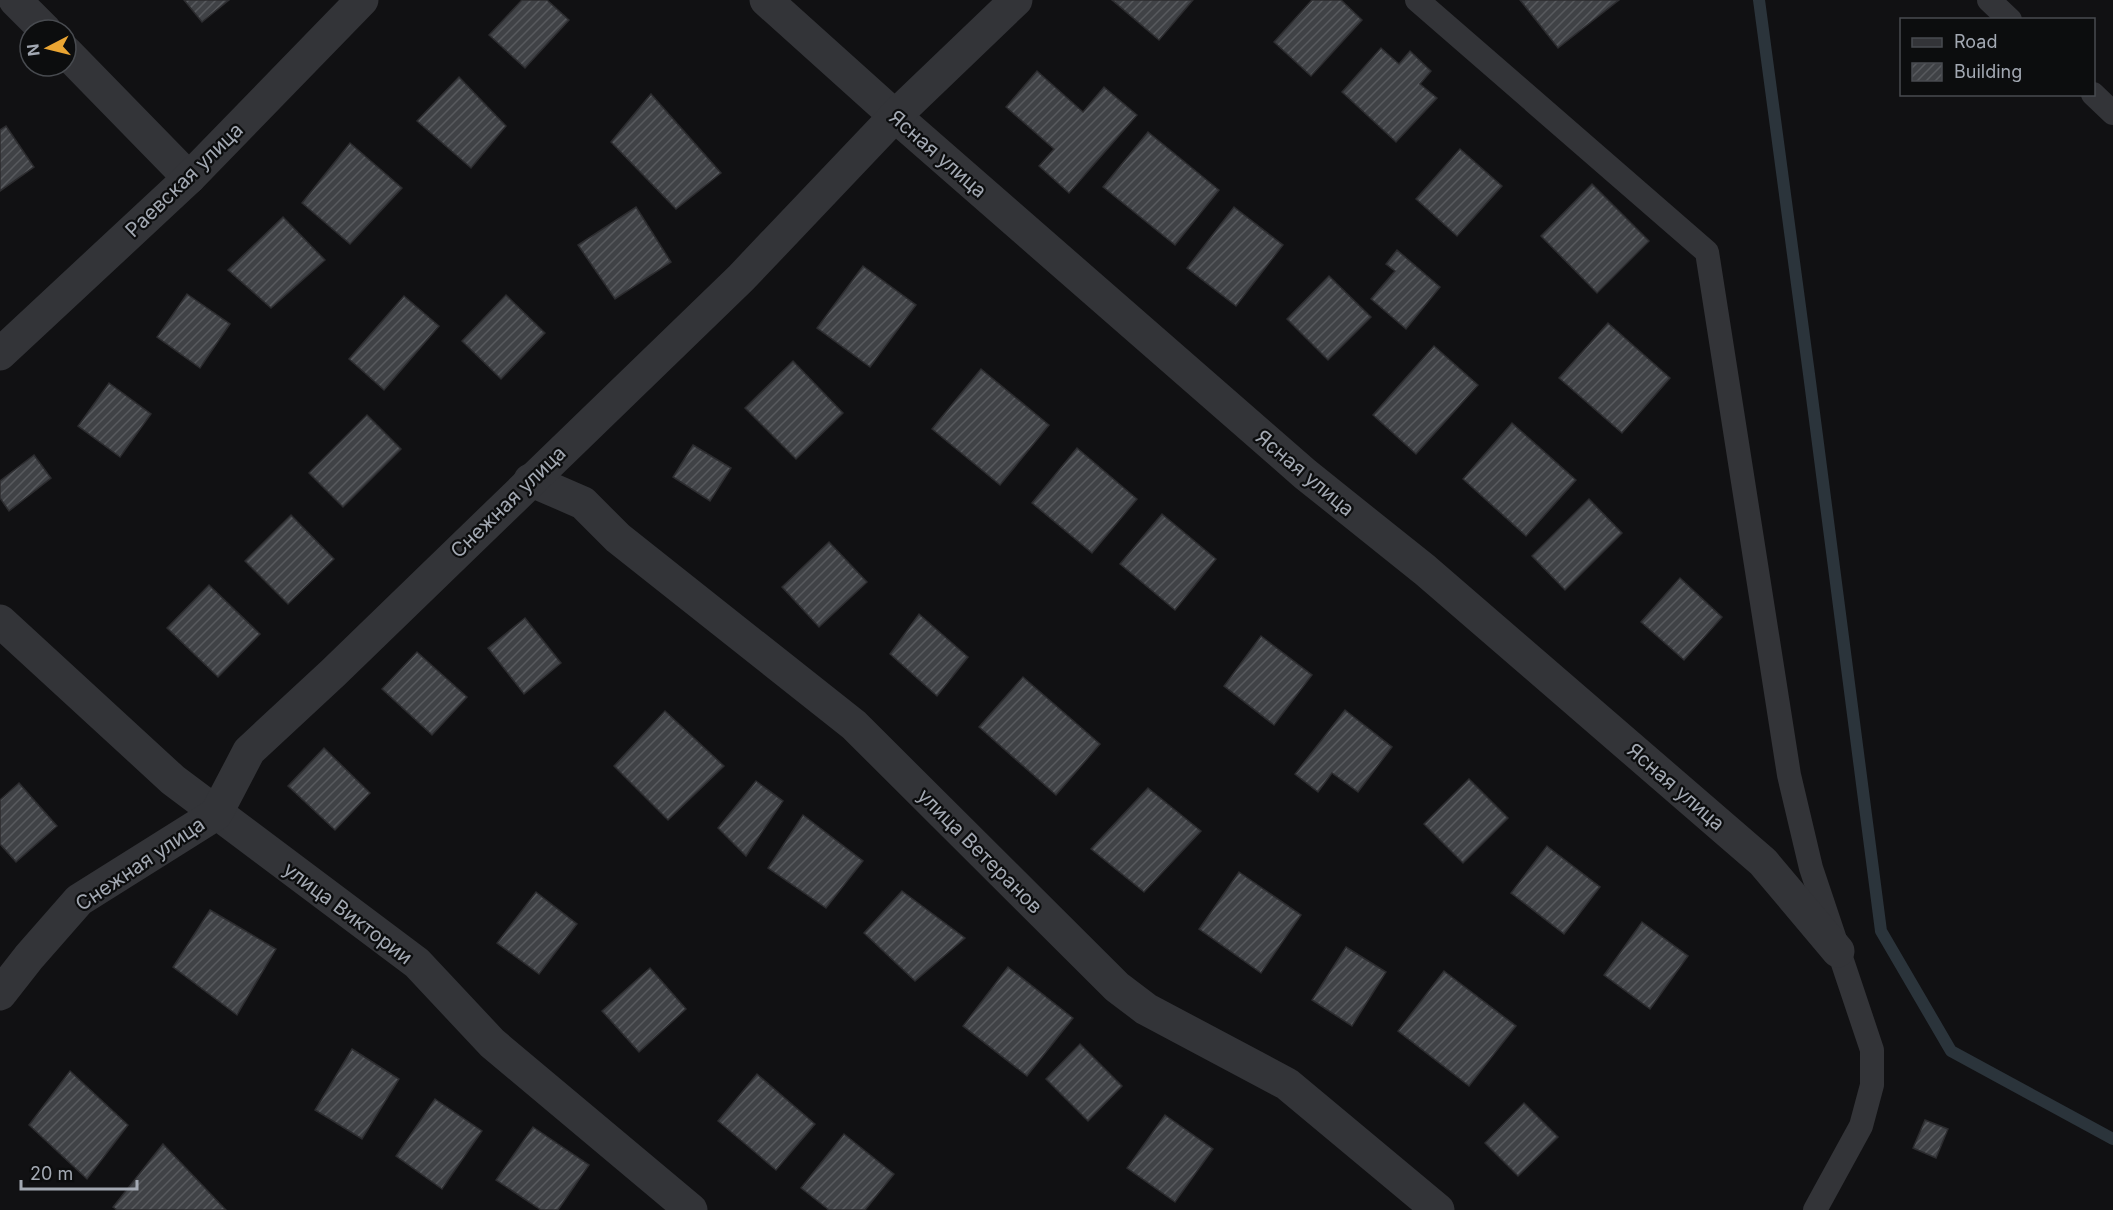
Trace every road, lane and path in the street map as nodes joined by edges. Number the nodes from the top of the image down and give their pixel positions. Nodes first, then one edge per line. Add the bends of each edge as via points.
1 (15, 0) edge
2 (362, 0) edge
3 (766, 0) edge
4 (1016, 0) edge
5 (1417, 0) edge
6 (1989, 0) edge
7 (33, 18) edge
8 (2008, 18) edge
9 (78, 64) edge
10 (2095, 96) edge
11 (2113, 113) edge
12 (895, 116) junction
13 (189, 178) junction
14 (0, 354) edge
15 (530, 480) junction
16 (0, 621) edge
17 (216, 814) junction
18 (1838, 951) junction
19 (0, 994) edge
20 (692, 1210) edge
21 (1438, 1210) edge
22 (1815, 1210) edge

1 - 7 street
2 - 13 street, Раевская улица
3 - 12 street, Ясная улица
4 - 12 street, Снежная улица
5 - 18 lane via 1707,252 1790,775 1810,868
6 - 8 lane
9 - 13 street
10 - 11 lane
12 - 15 street, Снежная улица via 741,278
12 - 18 street, Ясная улица via 1305,474 1425,570 1763,862
13 - 14 street, Раевская улица
15 - 17 street, Снежная улица via 249,751
15 - 21 street, улица Ветеранов via 583,504 618,538 854,725 1117,987 1146,1009 1287,1083
16 - 17 street, улица Виктории via 173,780
17 - 19 street, Снежная улица via 79,900
17 - 20 street, улица Виктории via 417,963 492,1043
18 - 22 lane via 1872,1050 1872,1085 1861,1126

